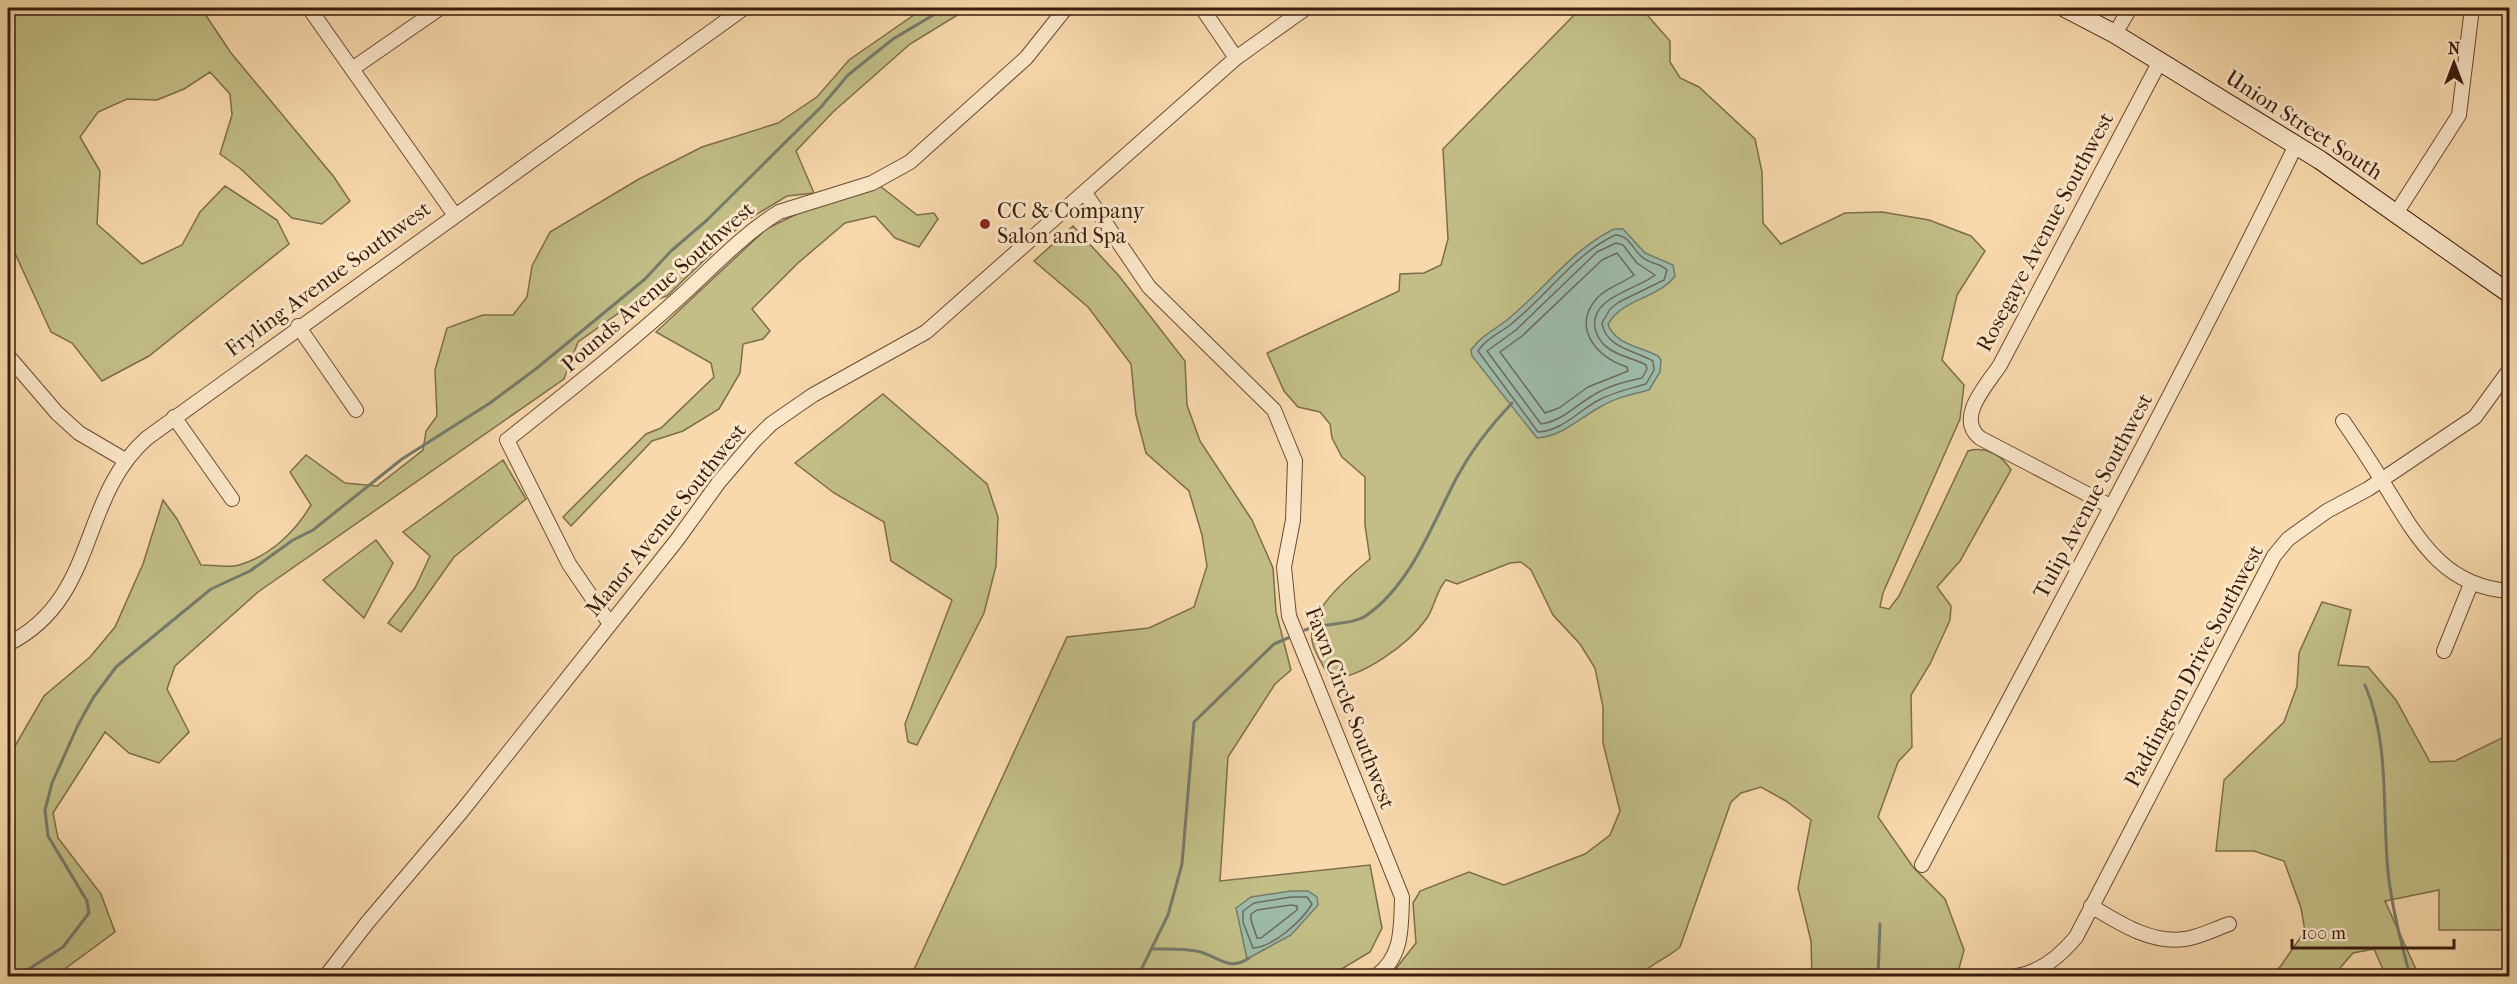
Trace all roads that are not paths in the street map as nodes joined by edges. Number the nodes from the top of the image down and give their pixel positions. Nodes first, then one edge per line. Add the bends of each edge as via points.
1 (309, 8) edge
2 (440, 8) edge
3 (744, 8) edge
4 (1066, 8) edge
5 (1202, 8) edge
6 (1306, 8) edge
7 (2065, 8) edge
8 (2130, 8) edge
9 (2458, 8) edge
10 (2471, 12) edge
11 (2115, 34) junction
12 (1236, 58) junction
13 (2160, 61) junction
14 (352, 69) junction
15 (2296, 145) junction
16 (1085, 193) junction
17 (454, 214) junction
18 (2395, 215) junction
19 (2510, 294) edge
20 (298, 326) junction
21 (8, 356) edge
22 (2510, 369) edge
23 (356, 410) dead end
24 (174, 417) junction
25 (2343, 421) dead end
26 (125, 460) junction
27 (2381, 479) junction
28 (232, 499) dead end
29 (2110, 506) junction
30 (2471, 584) junction
31 (2510, 591) edge
32 (610, 624) junction
33 (8, 644) edge
34 (2444, 651) dead end
35 (1922, 865) dead end
36 (2091, 906) junction
37 (2229, 924) dead end
38 (326, 976) edge
39 (1376, 976) edge
40 (2017, 976) edge

1 - 14 street
2 - 14 street
3 - 17 street, Fryling Avenue Southwest
4 - 32 street, Pounds Avenue Southwest via 1026,58 910,162 872,183 796,206 768,219 592,373 507,440 564,554
5 - 12 street
6 - 12 street, Manor Avenue Southwest
7 - 11 main road, Union Street South
8 - 11 street
9 - 10 street
10 - 18 street via 2458,115
11 - 13 main road, Union Street South
12 - 16 street, Manor Avenue Southwest
13 - 15 main road, Union Street South
13 - 29 street, Rosegaye Avenue Southwest via 2000,365 1971,412 1969,423 1980,438
14 - 17 street
15 - 18 main road, Union Street South
15 - 29 street, Tulip Avenue Southwest via 2179,382
16 - 32 street, Manor Avenue Southwest via 926,332 813,395 771,424 719,482
16 - 39 street, Fawn Circle Southwest via 1149,287 1274,410 1295,461 1293,520 1284,567 1289,616 1402,897 1401,941 1386,969
17 - 20 street, Fryling Avenue Southwest
18 - 19 main road, Union Street South
20 - 23 street
20 - 24 street, Fryling Avenue Southwest
21 - 26 street via 79,433
22 - 27 street, Paddington Drive Southwest via 2475,417
24 - 26 street, Fryling Avenue Southwest
24 - 28 street
25 - 27 street
26 - 33 street, Fryling Avenue Southwest via 65,593 33,630
27 - 30 street via 2422,545
27 - 36 street, Paddington Drive Southwest via 2298,532 2274,556
29 - 35 street, Tulip Avenue Southwest
30 - 31 street
30 - 34 street
32 - 38 street, Manor Avenue Southwest
36 - 37 street via 2121,924 2169,940 2187,939
36 - 40 street, Paddington Drive Southwest via 2066,949 2036,970

